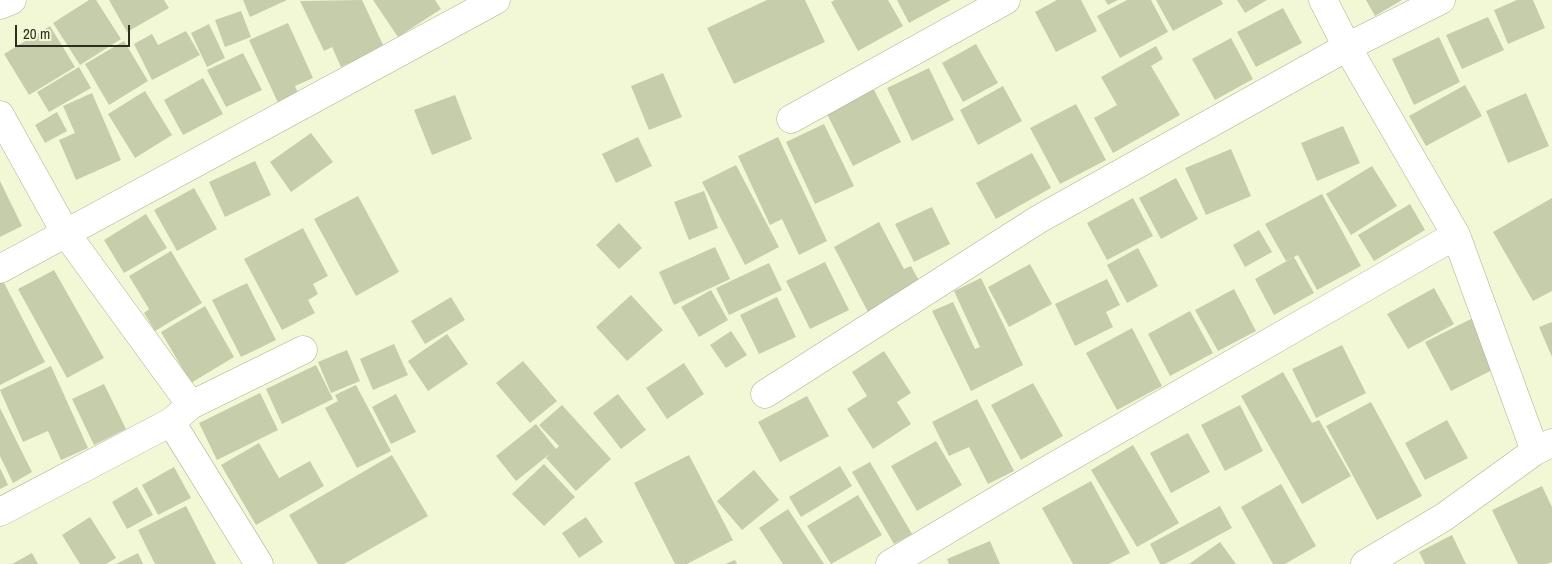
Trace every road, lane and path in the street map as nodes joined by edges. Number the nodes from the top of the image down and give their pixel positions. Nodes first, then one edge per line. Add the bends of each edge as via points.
1 (12, 0) edge
2 (496, 0) edge
3 (1006, 0) edge
4 (1323, 0) edge
5 (1441, 0) edge
6 (0, 6) edge
7 (1348, 47) junction
8 (0, 115) edge
9 (791, 119) dead end
10 (65, 232) junction
11 (1456, 235) junction
12 (0, 269) edge
13 (303, 350) dead end
14 (765, 394) dead end
15 (181, 413) junction
16 (1543, 447) edge
17 (0, 512) edge
18 (260, 564) edge
19 (890, 564) edge
20 (1365, 564) edge

1 - 6 street
2 - 10 street
3 - 9 street
4 - 7 street
5 - 7 street
7 - 11 street
7 - 14 street via 1039,219
8 - 10 street
10 - 12 street
10 - 15 street
11 - 16 street
11 - 19 street
13 - 15 street
15 - 17 street
15 - 18 street
16 - 20 street via 1444,517

